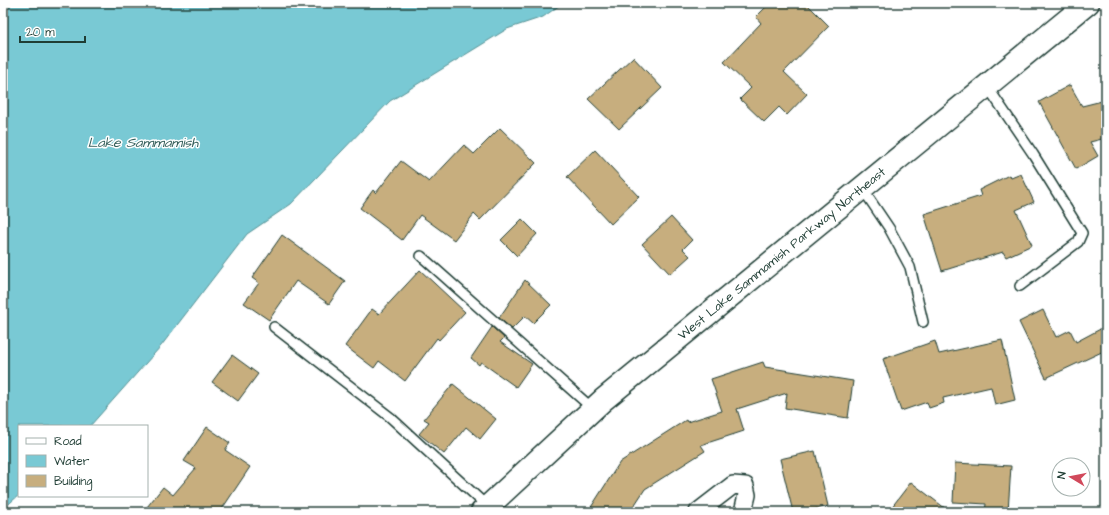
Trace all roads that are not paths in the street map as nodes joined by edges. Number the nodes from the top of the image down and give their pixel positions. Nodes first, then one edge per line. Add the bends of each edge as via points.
1 (1088, 3) edge
2 (987, 86) junction
3 (862, 188) junction
4 (421, 256) dead end
5 (1020, 286) dead end
6 (923, 322) dead end
7 (274, 326) dead end
8 (593, 409) junction
9 (485, 509) edge
10 (698, 512) edge
11 (743, 512) edge

1 - 2 main road, West Lake Sammamish Parkway Northeast
2 - 3 main road, West Lake Sammamish Parkway Northeast
2 - 5 lane via 1082,234 1078,242
3 - 6 lane via 889,228 910,267
3 - 8 main road, West Lake Sammamish Parkway Northeast
4 - 8 lane
7 - 9 lane via 390,417
8 - 9 main road, West Lake Sammamish Parkway Northeast
10 - 11 street via 733,485 745,486 747,495

